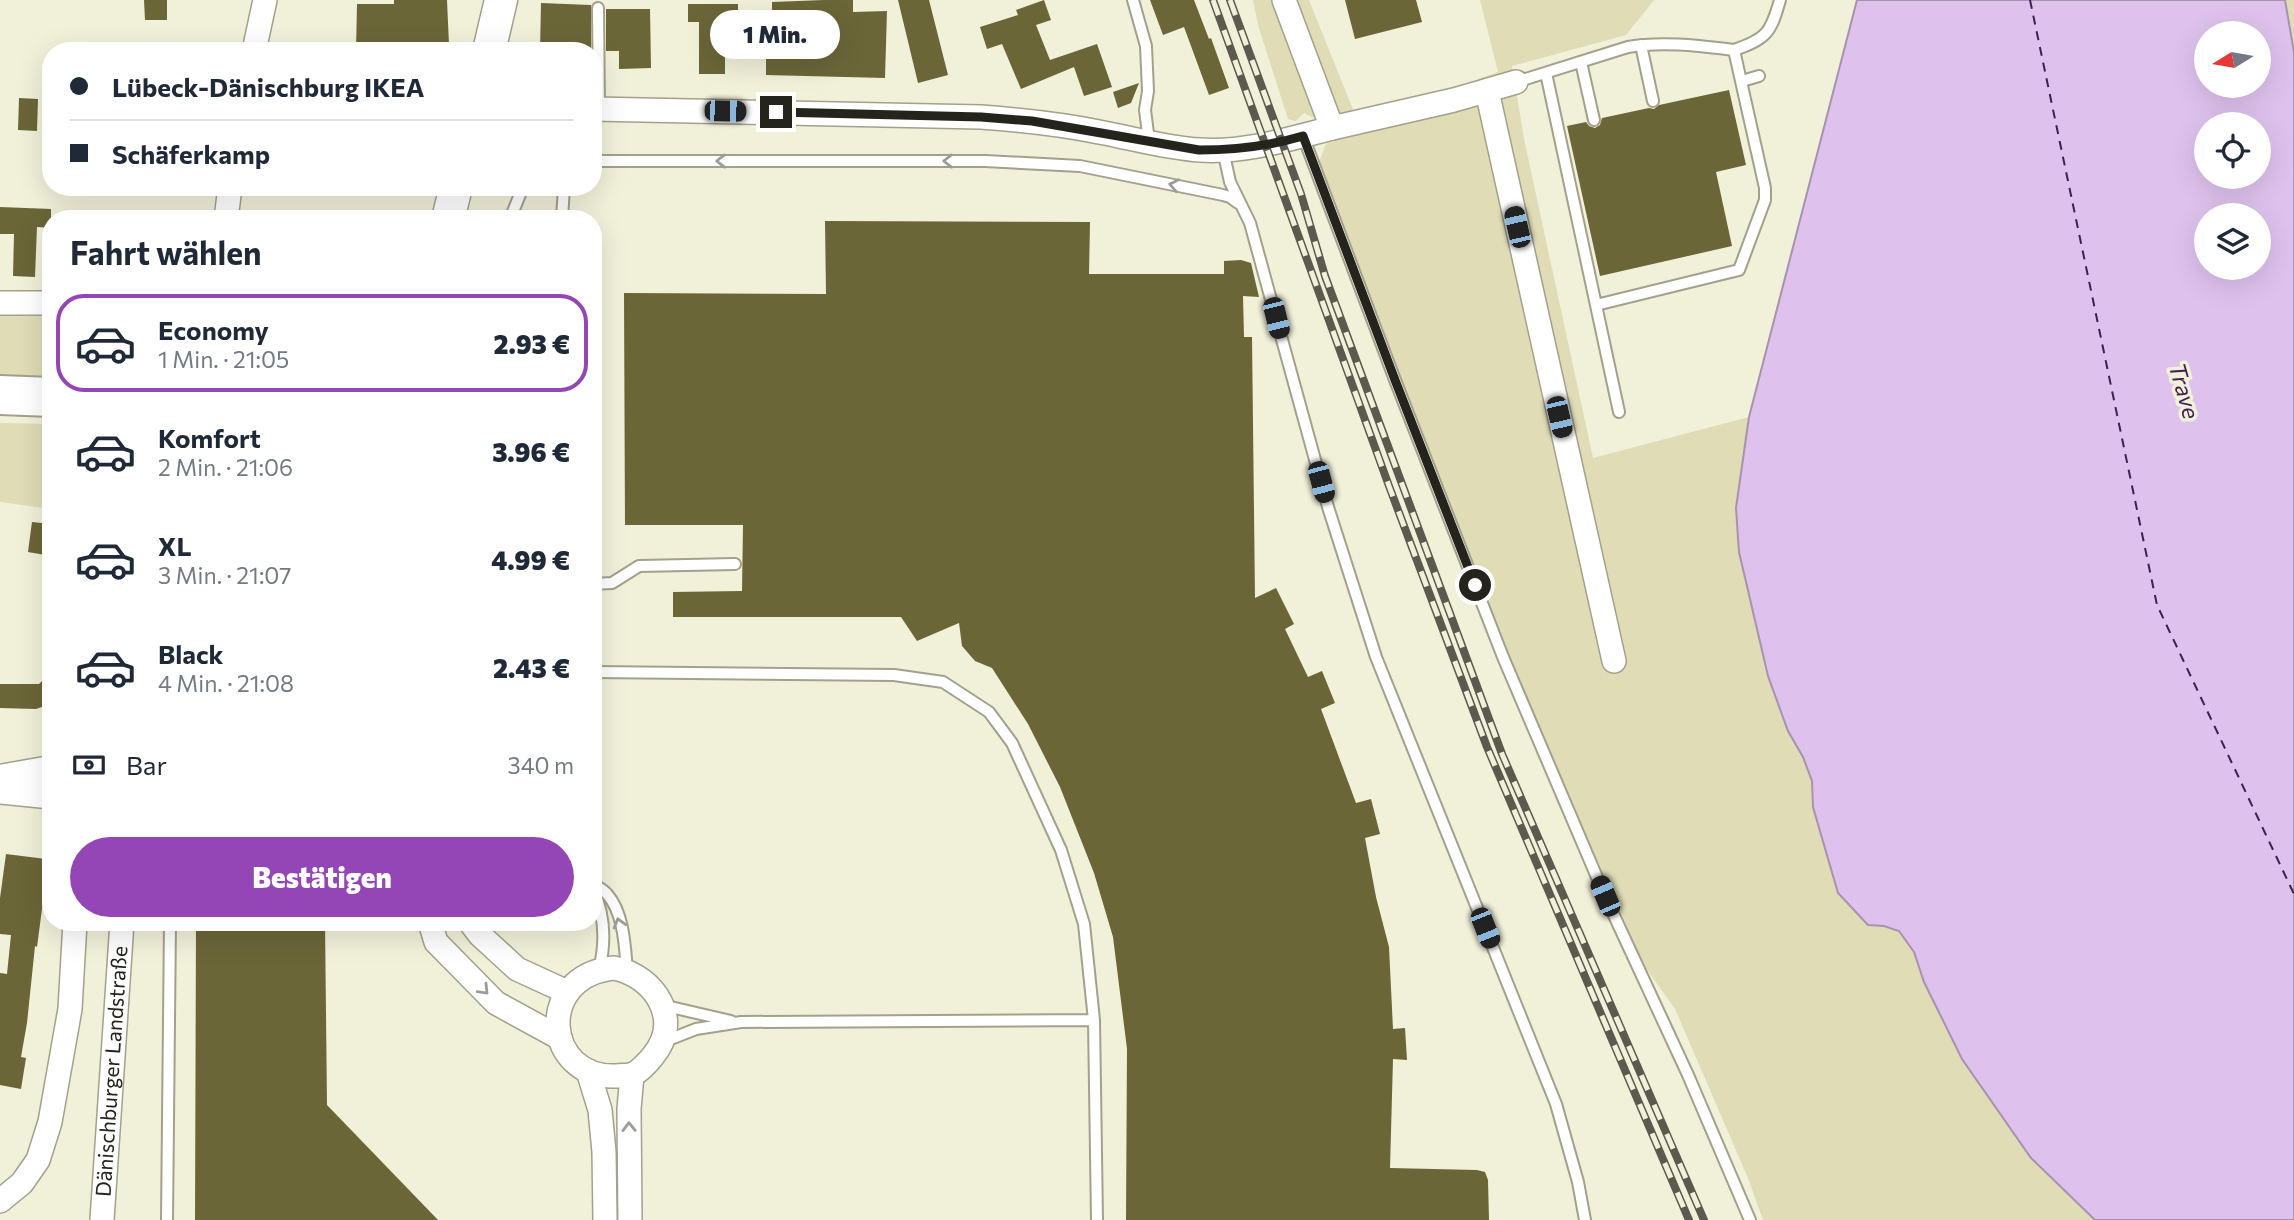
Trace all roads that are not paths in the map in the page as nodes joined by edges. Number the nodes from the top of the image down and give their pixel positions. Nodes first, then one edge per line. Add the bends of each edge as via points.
1 (265, 0) edge
2 (501, 0) edge
3 (1133, 0) edge
4 (1284, 0) edge
5 (1780, 0) edge
6 (598, 8) dead end
7 (256, 42) edge
8 (491, 42) edge
9 (597, 42) edge
10 (1641, 45) junction
11 (1734, 50) junction
12 (1581, 62) junction
13 (1546, 73) junction
14 (1759, 76) dead end
15 (1742, 81) junction
16 (1516, 82) joint
17 (1487, 91) junction
18 (1653, 101) dead end
19 (602, 109) edge
20 (1594, 120) dead end
21 (1332, 128) junction
22 (1303, 136) junction
23 (1149, 141) junction
24 (1223, 150) junction
25 (602, 162) edge
26 (1238, 203) junction
27 (0, 303) edge
28 (42, 303) edge
29 (1596, 306) junction
30 (0, 395) edge
31 (42, 397) edge
32 (1619, 412) dead end
33 (735, 564) dead end
34 (602, 584) edge
35 (1614, 661) dead end
36 (602, 673) edge
37 (42, 774) edge
38 (0, 781) edge
39 (0, 792) edge
40 (42, 796) edge
41 (602, 890) edge
42 (602, 921) edge
43 (74, 931) edge
44 (121, 931) edge
45 (170, 931) edge
46 (433, 931) edge
47 (477, 931) edge
48 (598, 970) junction
49 (627, 971) junction
50 (567, 992) junction
51 (662, 1005) junction
52 (1094, 1020) junction
53 (741, 1022) junction
54 (560, 1038) junction
55 (661, 1043) junction
56 (587, 1071) junction
57 (632, 1075) junction
58 (604, 1152) junction
59 (629, 1164) junction
60 (0, 1201) edge
61 (102, 1220) edge
62 (167, 1220) edge
63 (605, 1220) edge
64 (630, 1220) edge
65 (1097, 1220) edge
66 (1585, 1220) edge
67 (1750, 1220) edge

1 - 7 street
2 - 8 street
3 - 23 lane via 1146,46
4 - 21 street
5 - 11 lane via 1773,26 1755,43
6 - 9 lane
10 - 11 lane
10 - 12 lane
10 - 18 lane
11 - 15 lane
12 - 13 lane
12 - 20 lane
13 - 16 lane
13 - 29 lane
14 - 15 lane
15 - 29 lane via 1765,200 1739,270
16 - 17 street
17 - 21 street
17 - 35 street
19 - 23 street via 981,117
21 - 22 street
22 - 24 street
22 - 67 lane via 1503,657
23 - 24 street
24 - 26 lane
26 -> 25 lane via 1223,195 1080,166 985,161
26 - 66 lane via 1250,223 1328,507 1376,657 1556,1104
27 - 28 street
29 - 32 lane
30 - 31 highway
33 - 34 lane via 639,566 612,583
36 - 52 lane via 894,675 943,682 989,712 1018,755 1061,850 1084,924
37 - 38 street
39 - 40 street
49 -> 41 lane via 615,908
42 - 48 lane via 605,948
43 - 60 street via 69,1009 50,1122 38,1160 22,1183
44 - 61 street, Dänischburger Landstraße
45 - 62 lane
46 -> 54 street via 436,942 496,1003
47 - 50 street via 517,969
48 - 49 street
48 - 50 street via 576,981
49 - 51 street via 642,978
50 - 54 street via 558,1014
51 - 53 lane
51 - 55 street via 665,1025
52 - 53 lane
52 - 65 lane
53 - 55 lane via 696,1029
54 - 56 street via 575,1062
55 - 57 street
56 - 57 street
56 - 58 street via 600,1110
59 -> 57 street
58 - 59 lane via 614,1163
58 - 63 street
59 - 64 street

